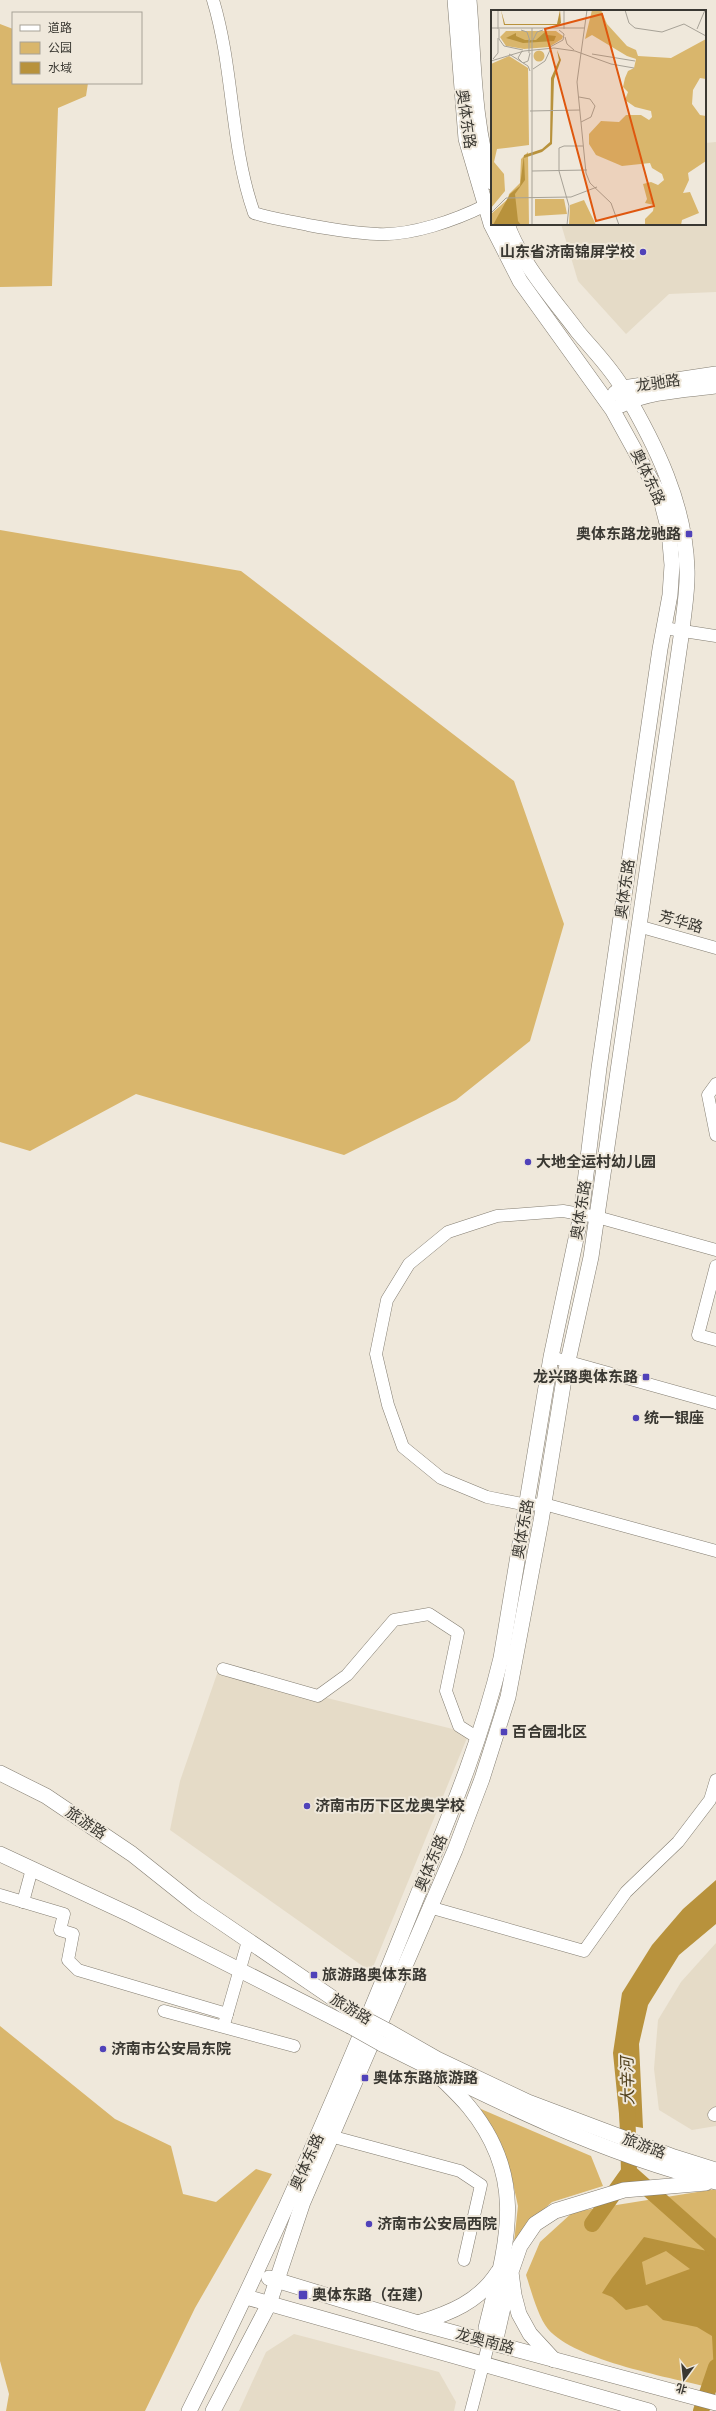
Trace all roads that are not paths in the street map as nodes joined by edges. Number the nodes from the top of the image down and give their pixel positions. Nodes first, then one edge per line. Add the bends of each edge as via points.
1 (213, 0) edge
2 (455, 0) edge
3 (469, 0) edge
4 (491, 179) edge
5 (486, 205) junction
6 (491, 224) edge
7 (492, 225) edge
8 (507, 225) edge
9 (716, 374) edge
10 (716, 386) edge
11 (626, 395) junction
12 (608, 404) junction
13 (664, 628) junction
14 (682, 630) junction
15 (716, 636) edge
16 (638, 926) junction
17 (716, 948) edge
18 (716, 1084) edge
19 (716, 1135) edge
20 (582, 1215) junction
21 (597, 1216) junction
22 (716, 1250) edge
23 (716, 1266) edge
24 (716, 1340) edge
25 (551, 1357) junction
26 (568, 1363) junction
27 (716, 1403) edge
28 (544, 1504) junction
29 (527, 1505) junction
30 (716, 1551) edge
31 (223, 1668) dead end
32 (478, 1738) junction
33 (0, 1773) edge
34 (716, 1780) edge
35 (0, 1854) edge
36 (32, 1869) junction
37 (0, 1895) edge
38 (23, 1902) junction
39 (429, 1908) junction
40 (248, 1942) junction
41 (240, 1969) junction
42 (164, 2011) dead end
43 (227, 2014) junction
44 (353, 2020) junction
45 (224, 2028) junction
46 (385, 2038) junction
47 (294, 2046) dead end
48 (433, 2070) junction
49 (325, 2134) junction
50 (672, 2164) junction
51 (712, 2166) edge
52 (716, 2182) edge
53 (464, 2260) dead end
54 (506, 2269) junction
55 (257, 2272) junction
56 (277, 2282) junction
57 (246, 2297) junction
58 (269, 2304) junction
59 (418, 2323) junction
60 (489, 2342) junction
61 (554, 2360) junction
62 (483, 2365) junction
63 (716, 2403) edge
64 (189, 2411) edge
65 (213, 2411) edge
66 (471, 2411) edge
67 (649, 2411) edge

1 - 5 street via 229,76 243,182 254,213 324,228 379,234 460,218
2 - 5 main road, 奥体东路 via 466,139
3 - 4 main road via 477,105 486,164
5 - 6 main road, 奥体东路
7 - 12 main road, 奥体东路 via 520,281 561,334
8 - 11 main road via 511,236 547,292
9 - 11 main road, 龙驰路
10 - 11 main road, 龙驰路
11 - 12 main road, 龙驰路
11 - 14 main road via 666,472 680,511 687,570
12 - 13 main road, 奥体东路 via 660,496 669,531 672,565
13 - 14 street
13 - 20 main road, 奥体东路 via 600,1060
14 - 15 street
14 - 16 main road
16 - 17 street, 芳华路
16 - 21 main road
18 - 19 street via 708,1095
20 - 21 street
20 - 25 main road, 奥体东路
20 - 29 street via 563,1211 497,1216 448,1232 409,1264 387,1300 376,1354 388,1405 402,1447 441,1478 487,1497
21 - 22 street
21 - 26 main road via 591,1257
23 - 24 street via 698,1334
25 - 26 street
25 - 29 main road, 奥体东路
26 - 27 street
26 - 28 main road
28 - 29 street
28 - 30 street
28 - 39 main road via 508,1697 482,1779 455,1850
29 - 32 main road, 奥体东路 via 501,1658
31 - 32 street via 318,1696 347,1675 394,1620 429,1614 458,1633 446,1691 459,1726
32 - 49 main road, 奥体东路 via 443,1835
33 - 40 main road, 旅游路 via 46,1796 132,1854
34 - 39 street via 706,1806 678,1842 626,1892 584,1951
35 - 36 main road, 旅游路
36 - 38 street
36 - 41 main road, 旅游路
37 - 38 street
38 - 43 street via 64,1914 60,1930 73,1934 68,1960 78,1970
39 - 49 main road
40 - 41 street
40 - 44 main road, 旅游路
41 - 43 street
41 - 44 main road, 旅游路
42 - 45 street
43 - 45 street
44 - 46 main road, 旅游路, bridge
45 - 47 street
46 - 48 main road, 旅游路
46 - 50 main road, 旅游路 via 528,2102 585,2123
48 - 50 main road, 旅游路 via 593,2143
48 - 54 main road via 469,2108 486,2133 502,2165 508,2197
49 - 53 street via 460,2171 481,2185
49 - 55 main road, 奥体东路
49 - 56 main road
50 - 51 main road, 旅游路
50 - 52 main road, 旅游路
52 - 54 main road via 624,2190 555,2211 535,2224
54 - 59 main road via 475,2298 449,2314
54 - 60 main road via 497,2334
54 - 61 main road via 519,2314 530,2334
55 - 56 main road, 龙奥南路
55 - 57 main road, 奥体东路
56 - 58 main road
56 - 59 main road, 龙奥南路
57 - 58 main road, 龙奥南路
57 - 64 main road, 奥体东路
58 - 62 main road, 龙奥南路
58 - 65 main road
59 - 60 main road, 龙奥南路
60 - 61 main road, 龙奥南路
60 - 62 street
61 - 63 main road, 龙奥南路
62 - 66 street
62 - 67 main road, 龙奥南路

